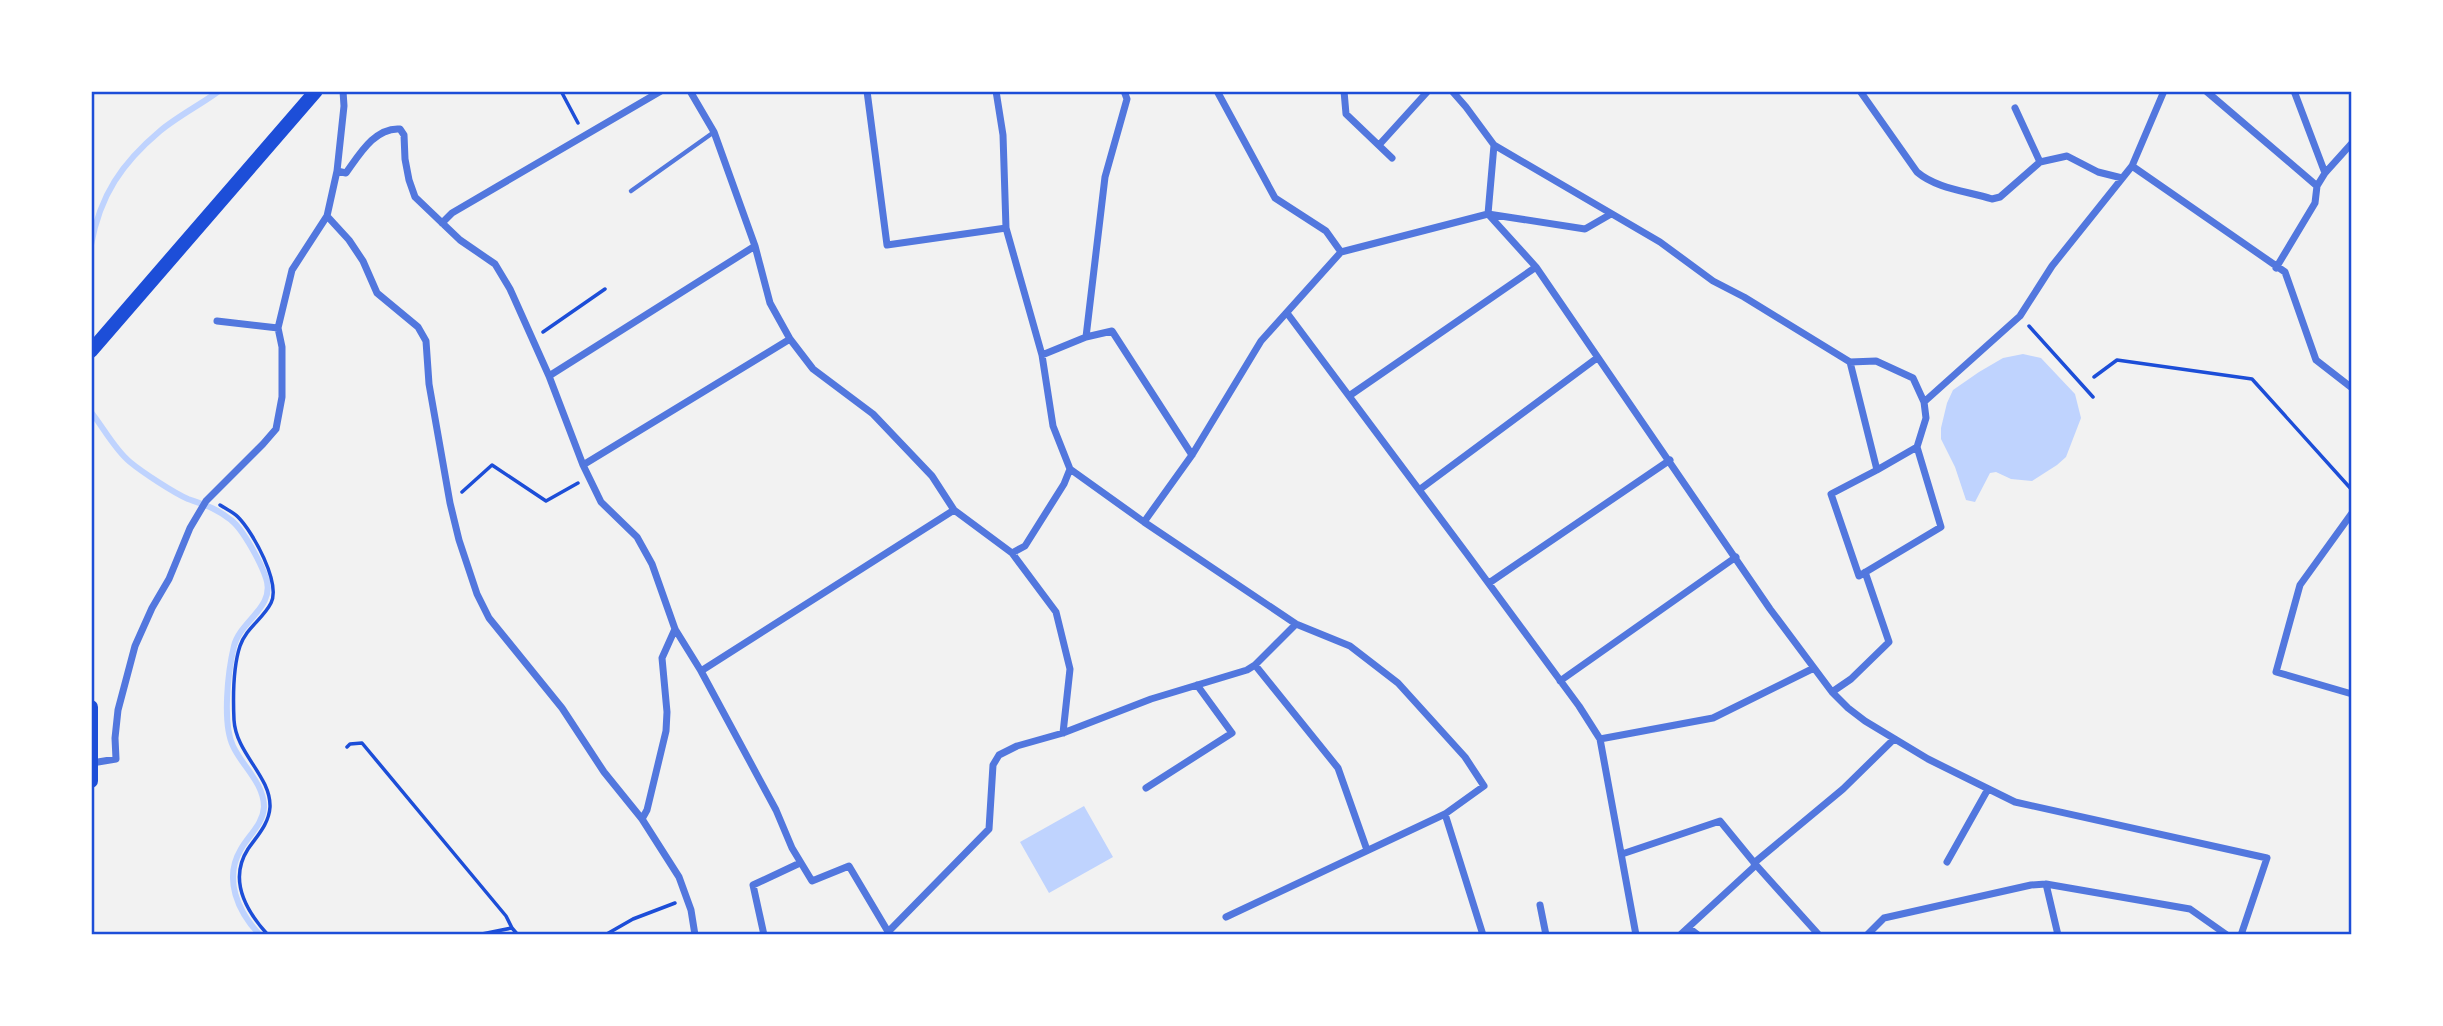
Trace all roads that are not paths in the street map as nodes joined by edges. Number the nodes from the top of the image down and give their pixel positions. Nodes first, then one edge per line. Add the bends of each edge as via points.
1 (316, 91) edge
2 (343, 91) edge
3 (661, 91) edge
4 (690, 91) edge
5 (867, 91) edge
6 (996, 91) edge
7 (1124, 91) edge
8 (1217, 91) edge
9 (1345, 91) edge
10 (1428, 91) edge
11 (1452, 91) edge
12 (1860, 91) edge
13 (2164, 91) edge
14 (2206, 91) edge
15 (2294, 91) edge
16 (2015, 108) dead end
17 (714, 132) junction
18 (2352, 143) edge
19 (1378, 145) junction
20 (1494, 145) junction
21 (1392, 158) dead end
22 (2040, 162) junction
23 (2132, 166) junction
24 (337, 171) junction
25 (2325, 173) junction
26 (2122, 178) junction
27 (2317, 186) junction
28 (631, 191) dead end
29 (1489, 214) junction
30 (1611, 214) junction
31 (327, 216) junction
32 (442, 223) junction
33 (1006, 228) junction
34 (755, 246) junction
35 (1341, 253) junction
36 (1536, 267) junction
37 (2276, 268) junction
38 (1287, 313) junction
39 (217, 321) dead end
40 (278, 328) junction
41 (1086, 337) junction
42 (790, 340) junction
43 (91, 351) edge
44 (1042, 355) junction
45 (1597, 358) junction
46 (1850, 362) junction
47 (550, 376) junction
48 (2352, 388) edge
49 (1349, 396) junction
50 (1924, 402) junction
51 (1917, 447) junction
52 (1192, 454) junction
53 (1670, 460) junction
54 (583, 465) junction
55 (1070, 469) junction
56 (1877, 470) junction
57 (1419, 490) junction
58 (954, 510) junction
59 (2351, 517) edge
60 (1144, 522) junction
61 (1012, 553) junction
62 (1736, 557) junction
63 (1865, 572) junction
64 (1489, 583) junction
65 (1296, 624) junction
66 (676, 629) junction
67 (1255, 665) junction
68 (1814, 668) junction
69 (701, 671) junction
70 (1560, 681) junction
71 (1197, 685) junction
72 (1832, 692) junction
73 (2352, 694) edge
74 (91, 707) edge
75 (1063, 733) junction
76 (1600, 739) junction
77 (1894, 739) junction
78 (93, 763) edge
79 (91, 781) edge
80 (1146, 788) dead end
81 (1988, 789) junction
82 (1445, 814) junction
83 (642, 819) junction
84 (1367, 850) junction
85 (1622, 854) junction
86 (1947, 862) dead end
87 (800, 863) junction
88 (1755, 864) junction
89 (2046, 884) junction
90 (1541, 905) dead end
91 (1226, 916) dead end
92 (1689, 928) junction
93 (890, 933) edge
94 (695, 935) edge
95 (764, 935) edge
96 (1483, 935) edge
97 (1546, 935) edge
98 (1636, 935) edge
99 (1680, 935) edge
100 (1698, 935) edge
101 (1819, 935) edge
102 (1867, 935) edge
103 (2058, 935) edge
104 (2227, 935) edge
105 (2241, 935) edge

1 - 43 main road
2 - 24 street
3 - 32 street
4 - 17 street
5 - 33 street via 887,245
6 - 33 street via 1003,135
7 - 41 street via 1127,99 1105,177
8 - 35 street via 1275,198 1326,231
9 - 19 street via 1346,114
10 - 19 street
11 - 20 street
12 - 22 street via 1917,172 1932,183 1992,199
13 - 23 street
14 - 27 street
15 - 25 street
16 - 22 street
17 - 28 lane
17 - 34 street
18 - 25 street
19 - 21 street
20 - 29 street
20 - 30 street
22 - 26 street via 2067,156
23 - 26 street
23 - 37 street
24 - 31 street
24 - 32 street via 346,173 378,136 400,129 415,197
25 - 27 street
26 - 50 street via 2052,266 2020,316
27 - 37 street via 2315,203
29 - 30 street via 1586,229
29 - 35 street
29 - 36 street
30 - 46 street
31 - 40 street via 292,270
31 - 83 street via 363,261 377,293 418,327 426,341 450,499 477,594 489,618 562,708
32 - 47 street via 495,264
33 - 44 street
34 - 42 street via 770,303
34 - 47 street
35 - 38 street
36 - 45 street
36 - 49 street
37 - 48 street via 2285,272 2316,360
38 - 49 street
38 - 52 street via 1261,341
39 - 40 street
40 - 78 street via 282,397 276,429 209,498 190,528 135,646 118,710 116,759
41 - 44 street
41 - 52 street via 1112,331
42 - 54 street
42 - 58 street via 813,369 873,414 932,476
44 - 55 street via 1053,426
45 - 53 street
45 - 57 street
46 - 50 street via 1876,361 1913,378
46 - 56 street
47 - 54 street
49 - 57 street
50 - 51 street via 1926,418
51 - 56 street
51 - 63 street via 1941,527
52 - 60 street
53 - 62 street
53 - 64 street
54 - 66 street via 601,502 637,537
55 - 60 street
55 - 61 street via 1025,546
56 - 63 street via 1831,494 1859,576
57 - 64 street
58 - 61 street
58 - 69 street
59 - 73 street via 2300,585 2276,672
60 - 65 street
61 - 75 street via 1056,612 1070,669
62 - 68 street
62 - 70 street
63 - 72 street via 1889,642
64 - 70 street
65 - 67 street
65 - 82 street via 1350,646 1398,683 1465,757 1483,786
66 - 69 street
66 - 83 street via 662,658 666,731
67 - 71 street
67 - 84 street via 1338,768
68 - 72 street
68 - 76 street via 1713,718
69 - 87 street
70 - 76 street
71 - 75 street
71 - 80 street via 1232,733
72 - 77 street
74 - 78 main road
75 - 93 street via 999,755 993,765 989,829
76 - 85 street
77 - 81 street
77 - 88 street
78 - 79 main road
81 - 86 street
81 - 105 street via 2015,802 2267,858
82 - 84 street
82 - 96 street
83 - 94 street via 679,877
84 - 91 street
85 - 88 street via 1720,821
85 - 98 street
87 - 93 street via 812,881 849,866
87 - 95 street via 753,886
88 - 92 street
88 - 101 street
89 - 102 street via 1894,915 1884,918
89 - 103 street
89 - 104 street via 2190,909
90 - 97 street
92 - 99 street
92 - 100 street

